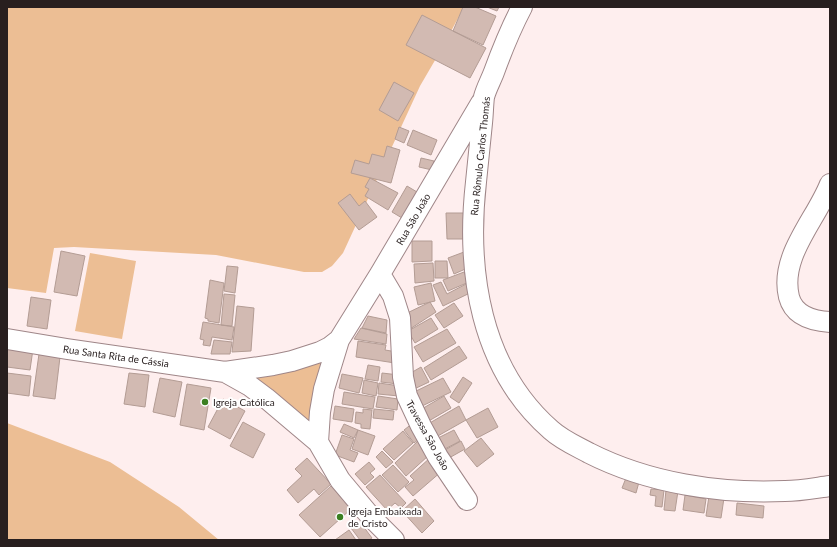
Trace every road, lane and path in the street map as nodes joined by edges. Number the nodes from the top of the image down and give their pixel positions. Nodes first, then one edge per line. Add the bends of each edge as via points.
1 (522, 7) edge
2 (484, 97) junction
3 (830, 184) edge
4 (380, 274) junction
5 (830, 322) edge
6 (7, 339) edge
7 (339, 340) junction
8 (225, 372) junction
9 (318, 442) junction
10 (830, 486) edge
11 (467, 500) dead end
12 (394, 540) edge

1 - 2 street, Rua Rômulo Carlos Thomás
2 - 4 street, Rua São João
2 - 10 street, Rua Rômulo Carlos Thomás via 474,202 474,265 482,314 493,348 503,370 532,412 552,432 590,454 636,473 670,482 762,491
3 - 5 street via 796,250 789,269 787,288 791,303 800,314 818,322
4 - 7 street, Rua São João
4 - 11 street, Travessa São João via 393,296 400,318 407,396 438,457
6 - 8 street, Rua Santa Rita de Cássia
7 - 8 street, Rua Santa Rita de Cássia via 320,352 292,361
7 - 9 street via 324,389
8 - 9 street, Rua Santa Rita de Cássia via 266,398
9 - 12 street via 340,480

